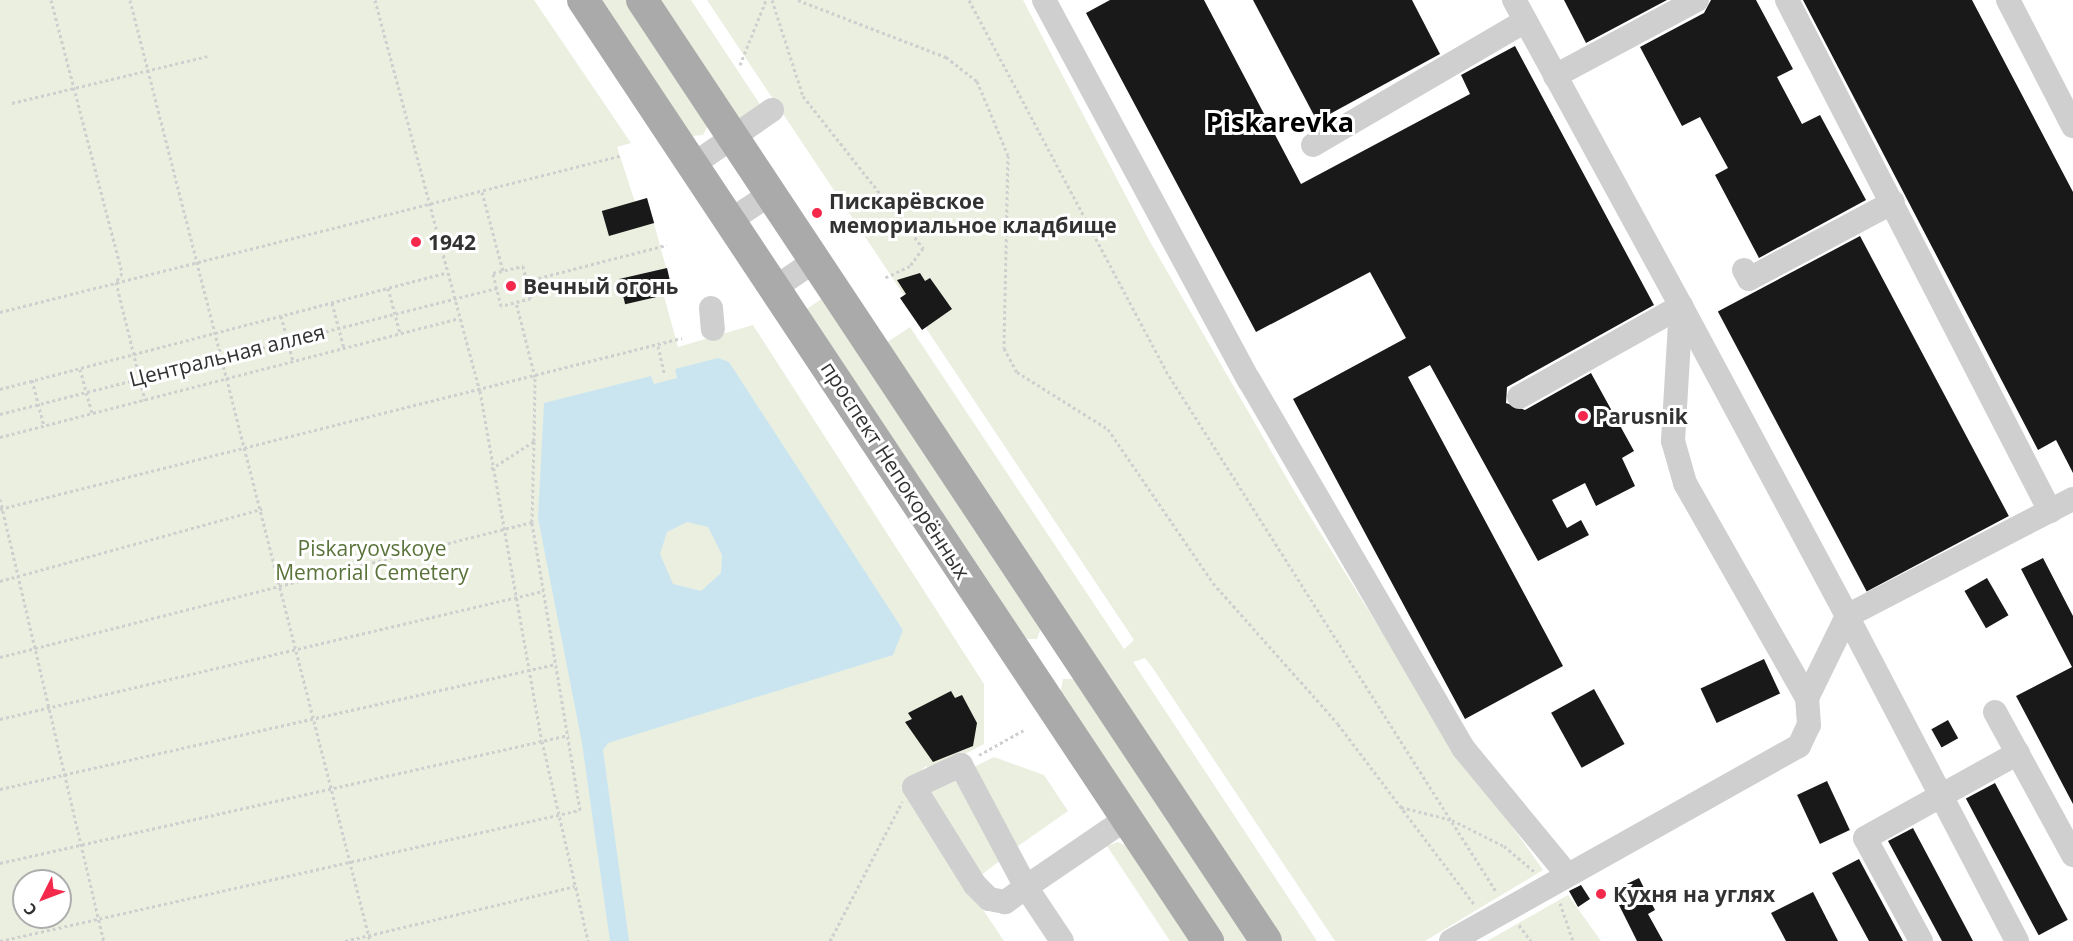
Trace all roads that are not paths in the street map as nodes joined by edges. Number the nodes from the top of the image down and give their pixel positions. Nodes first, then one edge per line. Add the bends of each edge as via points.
1 (583, 0) edge
2 (642, 0) edge
3 (1044, 0) edge
4 (1514, 0) edge
5 (1697, 0) edge
6 (1787, 0) edge
7 (2008, 0) edge
8 (1525, 21) junction
9 (1555, 75) junction
10 (772, 110) dead end
11 (2073, 126) edge
12 (733, 136) junction
13 (1312, 145) dead end
14 (694, 164) junction
15 (772, 193) junction
16 (1893, 202) junction
17 (731, 220) junction
18 (816, 260) junction
19 (1744, 270) dead end
20 (776, 287) junction
21 (1681, 306) junction
22 (1519, 397) dead end
23 (2073, 499) edge
24 (2050, 511) junction
25 (1846, 616) junction
26 (1070, 645) junction
27 (1029, 673) junction
28 (1807, 698) junction
29 (1995, 712) dead end
30 (2018, 753) junction
31 (1941, 795) junction
32 (1127, 818) junction
33 (2073, 855) edge
34 (1558, 879) junction
35 (1026, 887) junction
36 (1062, 941) edge
37 (1208, 941) edge
38 (1266, 941) edge
39 (1451, 941) edge
40 (1921, 941) edge
41 (2017, 941) edge

1 - 14 main road, проспект Непокорённых
2 - 12 main road
3 - 34 street via 1249,380 1463,747
4 - 8 street
5 - 9 street
6 - 16 street
7 - 11 street
8 - 9 street
8 - 13 street
9 - 21 street
10 - 12 street
12 - 14 street
12 - 15 main road
14 - 17 main road, проспект Непокорённых
15 - 17 street
15 - 18 main road
16 - 19 street via 1749,279
16 - 24 street
17 - 20 main road, проспект Непокорённых
18 - 20 street
18 - 26 main road
20 - 27 main road, проспект Непокорённых
21 - 22 street
21 - 25 street
21 - 28 street via 1673,441 1685,483
23 - 24 street
24 - 25 street
25 - 28 street
25 - 31 street
26 - 27 main road
26 - 38 main road
27 - 32 main road, проспект Непокорённых
28 - 34 street via 1809,724 1799,746
29 - 30 street
30 - 31 street
30 - 33 street
31 - 40 street via 1865,838
31 - 41 street
32 - 35 street
32 - 37 main road, проспект Непокорённых
34 - 39 street
35 - 35 street via 1005,902 989,899 914,788 961,765
35 - 36 street

